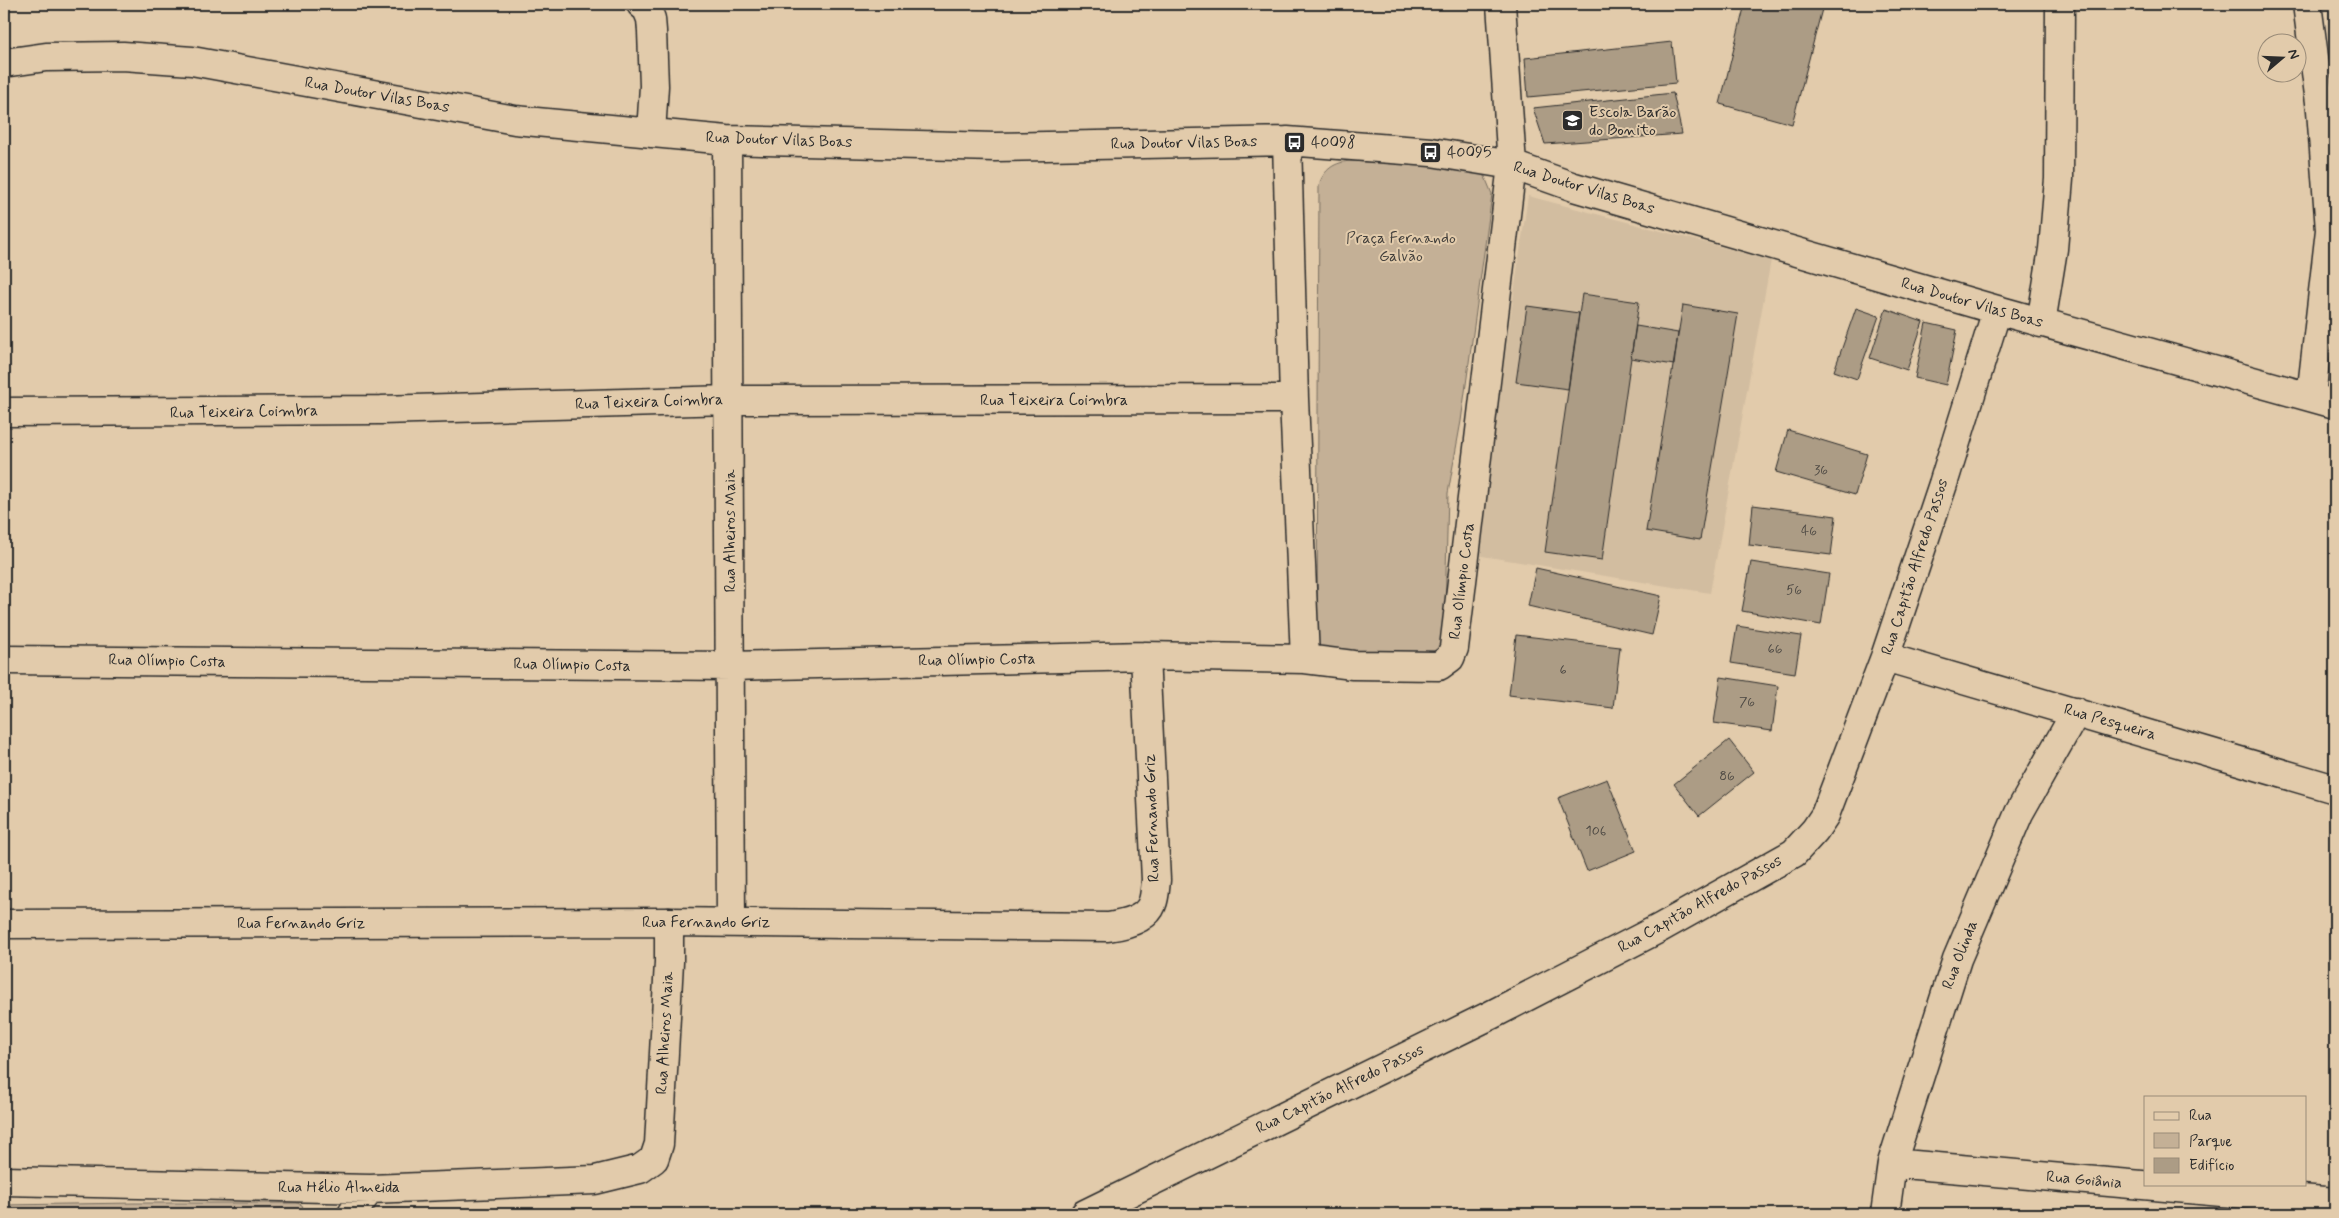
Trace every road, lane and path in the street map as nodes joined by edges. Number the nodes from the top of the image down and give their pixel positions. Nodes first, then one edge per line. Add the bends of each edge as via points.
1 (641, 4) edge
2 (1501, 4) edge
3 (2060, 4) edge
4 (2307, 4) edge
5 (4, 63) edge
6 (651, 133) junction
7 (727, 140) junction
8 (1287, 142) junction
9 (1512, 165) junction
10 (1997, 310) junction
11 (2041, 323) junction
12 (1294, 399) junction
13 (730, 400) junction
14 (2323, 400) edge
15 (4, 412) edge
16 (1145, 656) junction
17 (1885, 657) junction
18 (1305, 659) junction
19 (4, 660) edge
20 (731, 666) junction
21 (2076, 712) junction
22 (2335, 788) edge
23 (669, 922) junction
24 (731, 922) junction
25 (4, 924) edge
26 (659, 1144) joint
27 (1892, 1163) junction
28 (4, 1181) edge
29 (2144, 1185) edge
30 (2153, 1186) edge
31 (370, 1188) junction
32 (2335, 1202) edge
33 (352, 1214) edge
34 (1084, 1214) edge
35 (1885, 1214) edge

1 - 6 street via 647,9 652,31 654,86
2 - 9 street
3 - 11 street via 2060,179
4 - 14 street via 2322,110 2330,230
5 - 6 street, Rua Doutor Vilas Boas via 46,58 123,56 192,61 515,120
6 - 7 street, Rua Doutor Vilas Boas
7 - 8 street, Rua Doutor Vilas Boas via 995,147
7 - 13 street, Rua Alheiros Maia
8 - 9 street, Rua Doutor Vilas Boas via 1431,152
8 - 12 street
9 - 10 street, Rua Doutor Vilas Boas via 1574,187
9 - 18 street, Rua Olímpio Costa via 1454,648 1450,658 1439,666 1426,667 1353,665
10 - 11 street, Rua Doutor Vilas Boas
10 - 17 street, Rua Capitão Alfredo Passos
11 - 14 street, Rua Doutor Vilas Boas
12 - 13 street, Rua Teixeira Coimbra
12 - 18 street
13 - 15 street, Rua Teixeira Coimbra via 381,410
13 - 20 street, Rua Alheiros Maia
16 - 18 street, Rua Olímpio Costa
16 - 20 street, Rua Olímpio Costa
16 - 24 street, Rua Fernando Griz via 1156,880 1152,905 1146,913 1127,924 1108,927
17 - 21 street, Rua Pesqueira
17 - 34 street, Rua Capitão Alfredo Passos via 1825,815 1794,853 1660,928 1491,1015
19 - 20 street, Rua Olímpio Costa
20 - 24 street, Rua Alheiros Maia
21 - 22 street, Rua Pesqueira
21 - 27 street, Rua Olinda via 2019,813 1957,959
23 - 24 street, Rua Fernando Griz
23 - 25 street, Rua Fernando Griz
23 - 26 street, Rua Alheiros Maia
26 - 31 street, Rua Hélio Almeida via 654,1159 640,1169 595,1180
27 - 29 street, Rua Goiânia
27 - 35 street, Rua Olinda
28 - 31 street, Rua Hélio Almeida
30 - 32 street, Rua Goiânia
31 - 33 street

